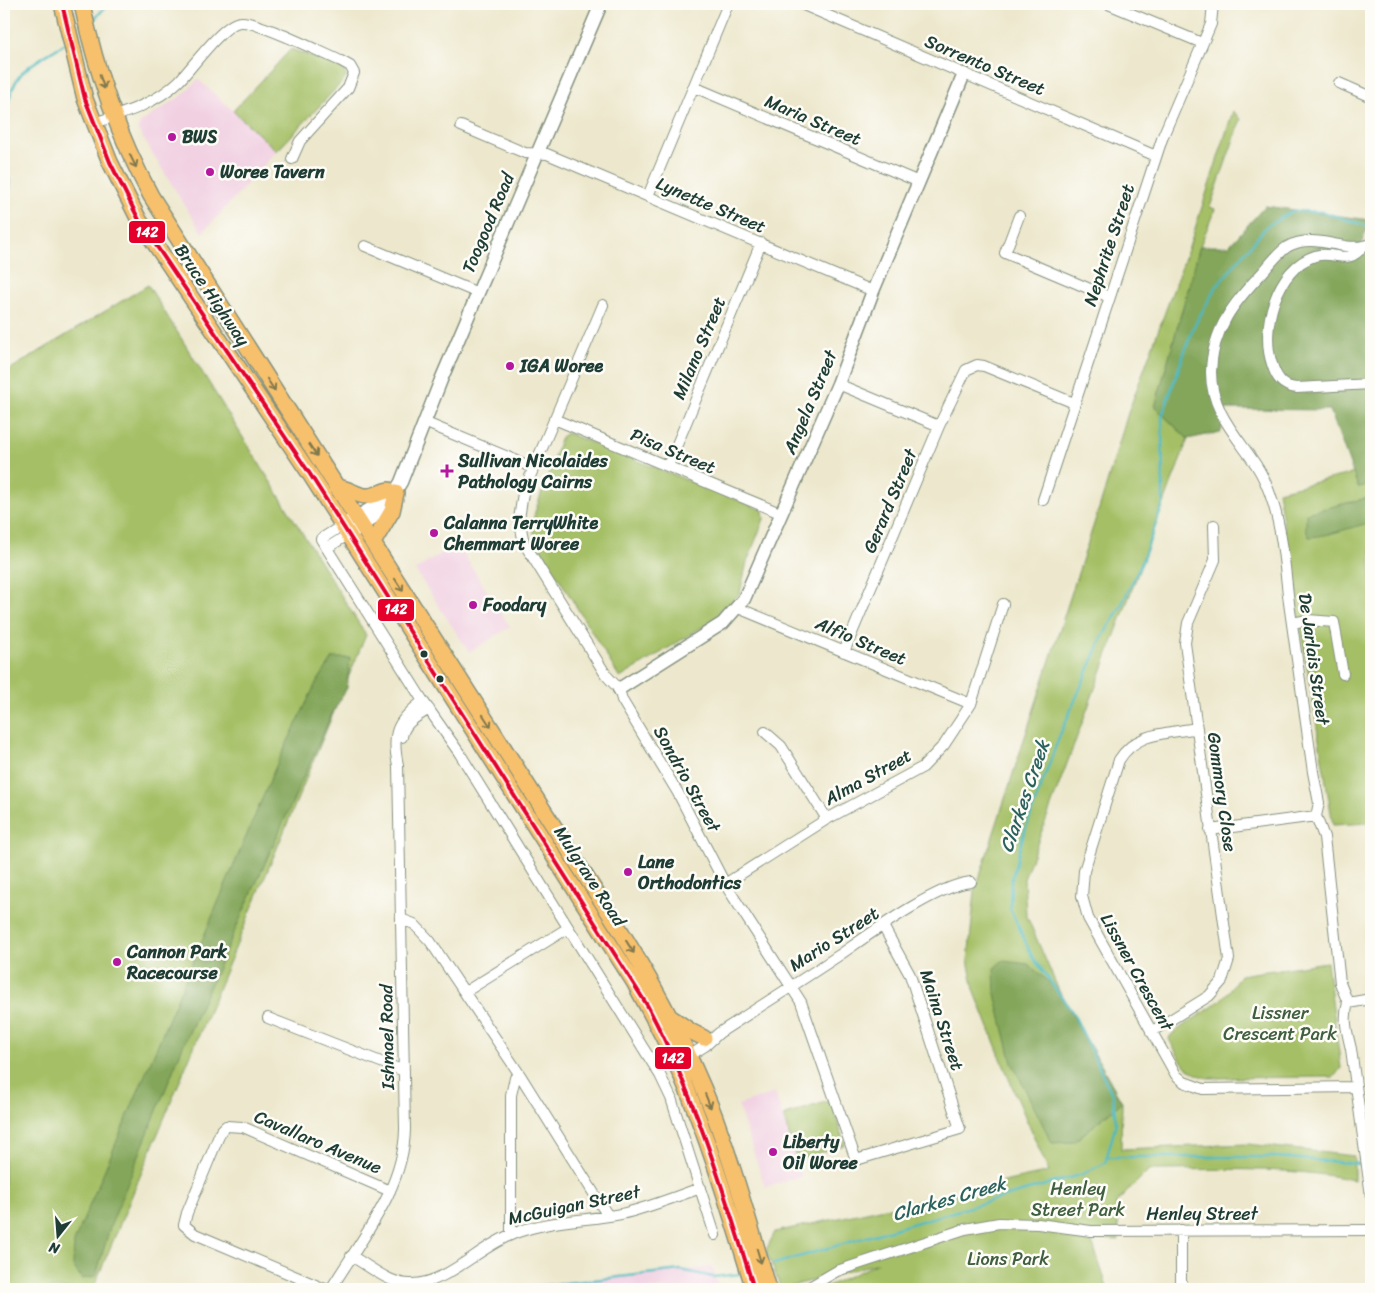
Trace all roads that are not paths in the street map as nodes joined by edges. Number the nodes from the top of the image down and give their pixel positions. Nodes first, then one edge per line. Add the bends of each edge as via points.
1 (62, 4) edge
2 (593, 4) edge
3 (601, 4) edge
4 (728, 4) edge
5 (801, 4) edge
6 (1108, 4) edge
7 (1213, 4) edge
8 (83, 9) edge
9 (585, 37) junction
10 (1202, 43) junction
11 (964, 74) junction
12 (1339, 83) dead end
13 (694, 87) junction
14 (1371, 97) edge
15 (113, 117) junction
16 (94, 123) junction
17 (461, 126) dead end
18 (536, 154) junction
19 (1156, 156) junction
20 (292, 158) dead end
21 (919, 182) junction
22 (648, 196) junction
23 (1019, 216) dead end
24 (761, 243) junction
25 (1367, 245) edge
26 (365, 246) dead end
27 (873, 290) junction
28 (478, 293) junction
29 (1109, 296) junction
30 (603, 304) dead end
31 (838, 384) junction
32 (1371, 384) edge
33 (1074, 403) junction
34 (554, 419) junction
35 (424, 422) junction
36 (939, 426) junction
37 (668, 466) junction
38 (534, 468) junction
39 (336, 487) junction
40 (393, 492) junction
41 (1043, 500) dead end
42 (780, 513) junction
43 (1214, 525) dead end
44 (352, 526) junction
45 (373, 543) junction
46 (1004, 604) dead end
47 (738, 608) junction
48 (1292, 622) junction
49 (844, 652) junction
50 (1343, 674) dead end
51 (618, 689) junction
52 (971, 704) junction
53 (426, 705) junction
54 (1197, 728) junction
55 (765, 732) dead end
56 (1316, 816) junction
57 (828, 818) junction
58 (1210, 830) junction
59 (971, 882) dead end
60 (725, 884) junction
61 (401, 919) junction
62 (883, 926) junction
63 (568, 928) junction
64 (792, 986) junction
65 (465, 992) junction
66 (1371, 999) edge
67 (1348, 1003) junction
68 (669, 1016) junction
69 (268, 1018) dead end
70 (719, 1032) junction
71 (1151, 1032) junction
72 (704, 1038) junction
73 (680, 1055) junction
74 (404, 1071) junction
75 (520, 1074) junction
76 (1356, 1087) junction
77 (856, 1160) joint
78 (700, 1188) junction
79 (390, 1191) junction
80 (1371, 1196) edge
81 (608, 1216) junction
82 (1181, 1230) junction
83 (1371, 1230) edge
84 (511, 1234) junction
85 (714, 1235) dead end
86 (351, 1256) junction
87 (325, 1289) edge
88 (331, 1289) edge
89 (754, 1289) edge
90 (769, 1289) edge
91 (806, 1289) edge
92 (1181, 1289) edge

1 - 16 main road, Bruce Highway via 75,64
2 - 9 street, Toogood Road
3 - 9 street, Toogood Road
4 - 13 street
5 - 11 street, Sorrento Street
6 - 10 street
7 - 10 street, Nephrite Street via 1210,24
8 -> 15 main road, Bruce Highway
9 - 18 street, Toogood Road
10 - 19 street, Nephrite Street
11 - 19 street, Sorrento Street
11 - 21 street, Angela Street
12 - 14 street
13 - 21 street, Maria Street
13 - 22 street
15 - 16 street
15 - 20 street via 156,98 178,82 232,24 250,22 341,60 350,66 354,74 348,88 300,141
15 -> 39 main road, Bruce Highway via 151,196
16 - 44 main road, Bruce Highway via 139,220
17 - 18 street, Lynette Street via 525,154
18 - 22 street, Lynette Street via 547,154
18 - 28 street, Toogood Road
19 - 29 street, Nephrite Street
21 - 27 street, Angela Street
22 - 24 street, Lynette Street
23 - 29 street via 1005,253
24 - 27 street, Lynette Street
24 - 37 street, Milano Street
25 - 32 street via 1350,258 1320,255 1305,260 1292,270 1274,304 1266,343 1276,375 1286,386
25 - 48 street, De Jarlais Street via 1318,240 1287,247 1237,300 1223,322 1213,351 1211,375 1216,403 1228,427 1257,466 1274,505
26 - 28 street
27 - 31 street, Angela Street
28 - 35 street, Toogood Road
29 - 33 street, Nephrite Street
30 - 34 street, Sondrio Street
31 - 36 street
31 - 42 street, Angela Street
33 - 36 street, Gerard Street via 984,366 971,367 962,375
33 - 41 street, Nephrite Street
34 - 37 street, Pisa Street
34 - 38 street, Sondrio Street
35 - 38 street
35 - 40 street, Toogood Road via 413,438
36 - 49 street, Gerard Street
37 - 42 street, Pisa Street
38 - 51 street, Sondrio Street via 523,493 520,510 524,543 606,675
39 - 40 main road via 350,488 367,496
39 - 44 main road, Bruce Highway
40 - 44 street, Toogood Road
40 - 45 main road via 392,511
42 - 47 street, Angela Street
43 - 54 street, Gommory Close via 1215,560 1188,622 1186,638
44 - 45 main road, Mulgrave Road
44 - 53 street via 324,544
44 - 73 main road, Mulgrave Road
45 -> 68 main road, Mulgrave Road via 620,930
46 - 52 street, Alma Street
47 - 49 street, Alfio Street
47 - 51 street, Angela Street via 723,623
48 - 50 street via 1334,622
48 - 56 street, De Jarlais Street via 1320,803
49 - 52 street, Alfio Street
51 - 60 street, Sondrio Street via 678,793
52 - 57 street, Alma Street via 944,745 923,767
53 - 61 street, Ishmael Road via 404,729 398,765
53 - 63 street
54 - 58 street, Gommory Close
54 - 71 street, Lissner Crescent via 1142,738 1125,751 1119,760 1082,883 1088,918
55 - 57 street via 781,746
56 - 58 street
56 - 67 street, De Jarlais Street via 1324,837 1341,991
57 - 60 street, Alma Street
58 - 71 street, Gommory Close via 1229,959 1222,981 1208,996
59 - 62 street, Mario Street via 957,883
60 - 64 street, Sondrio Street
61 - 65 street via 414,924 425,935
61 - 74 street, Ishmael Road
62 - 64 street, Mario Street
62 - 77 street, Maina Street via 910,975 960,1129
63 - 65 street
63 - 78 street via 660,1075 671,1098
64 - 70 street, Mario Street
64 - 77 street, Sondrio Street via 807,1014
65 - 75 street
66 - 67 street
67 - 76 street, De Jarlais Street via 1344,1013
68 - 72 main road
68 - 73 main road, Mulgrave Road
69 - 74 street
70 - 72 street, Mario Street
70 - 73 street, Mario Street via 711,1042
71 - 76 street, Lissner Crescent via 1176,1075 1193,1087
72 - 73 street, Mario Street
73 - 89 main road, Mulgrave Road
73 -> 90 main road, Mulgrave Road via 719,1130
74 - 79 street, Ishmael Road via 404,1148
75 - 81 street
75 - 84 street via 515,1078 511,1095
76 - 80 street, De Jarlais Street
78 - 81 street, McGuigan Street
78 - 85 street
79 - 86 street, Ishmael Road
79 - 87 street, Cavallaro Avenue via 243,1127 226,1126 221,1131 184,1225 195,1234
81 - 84 street, McGuigan Street via 550,1224
82 - 83 street, Henley Street
82 - 91 street, Henley Street via 1077,1230 999,1223 965,1230 859,1263 837,1271
82 - 92 street
84 - 86 street, McGuigan Street via 423,1284 391,1280
86 - 88 street, Ishmael Road

